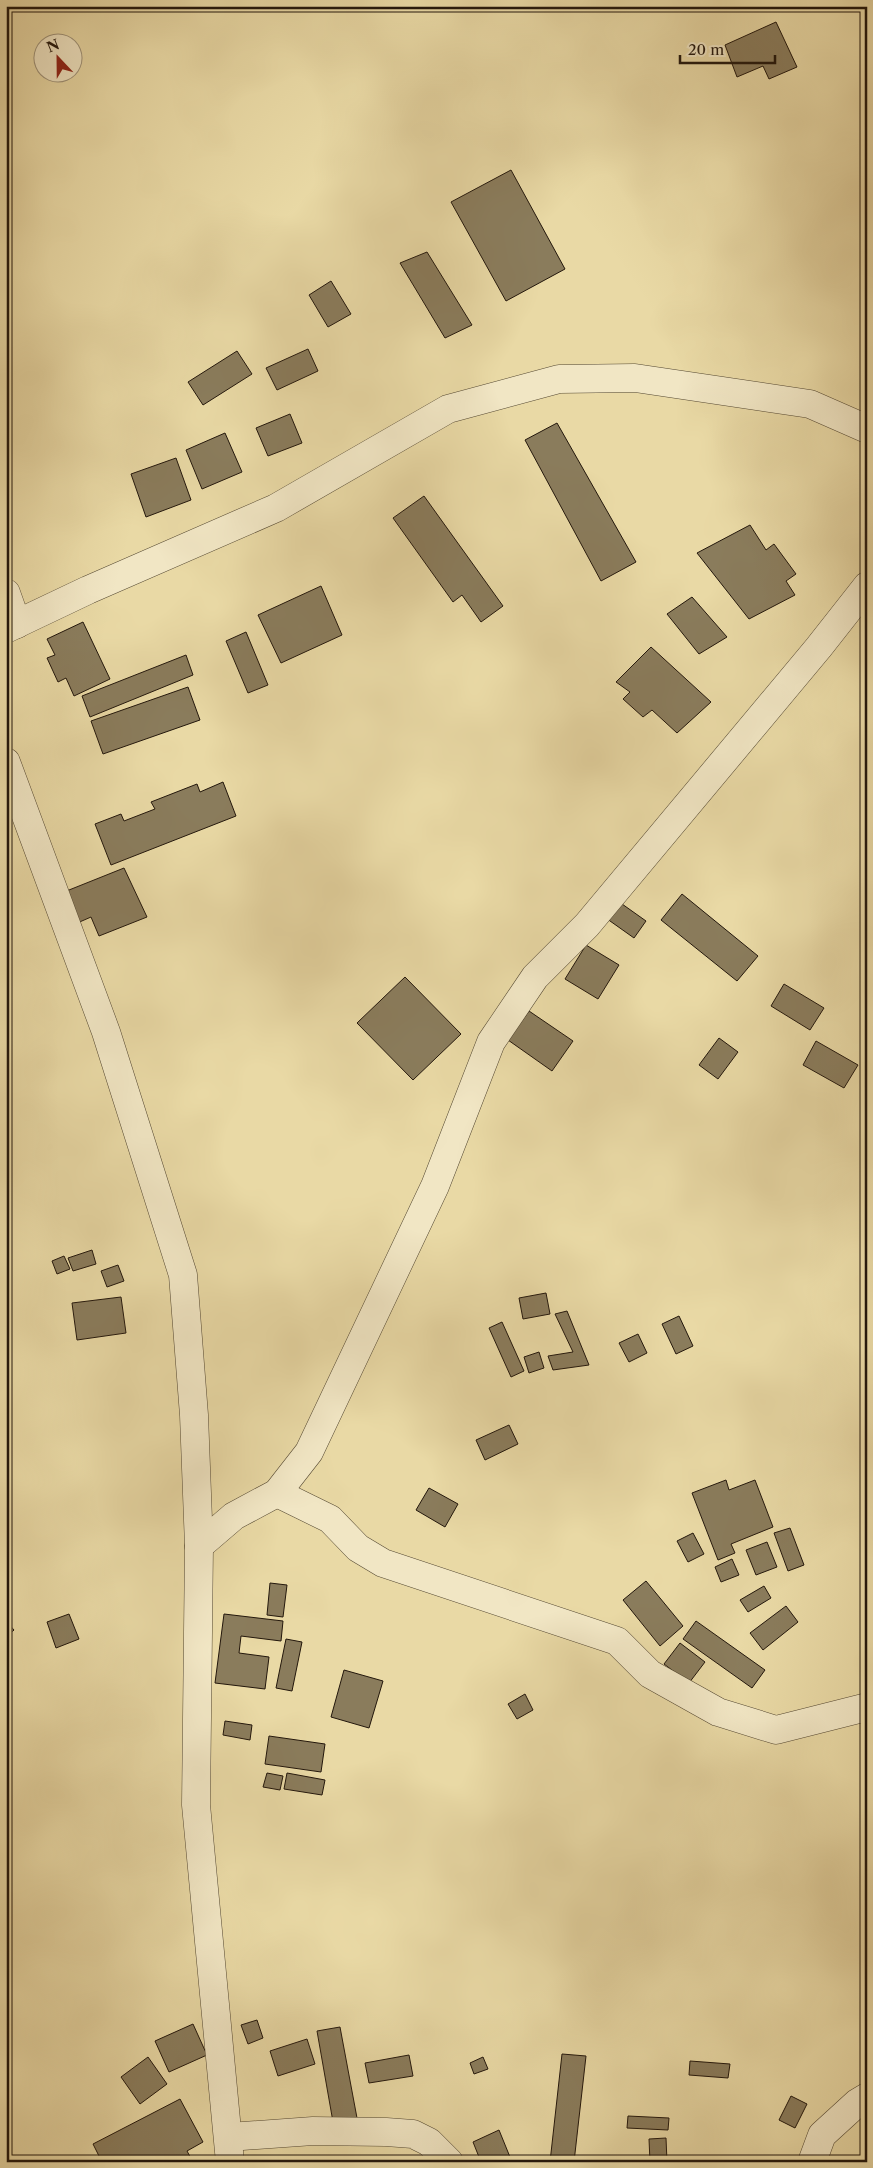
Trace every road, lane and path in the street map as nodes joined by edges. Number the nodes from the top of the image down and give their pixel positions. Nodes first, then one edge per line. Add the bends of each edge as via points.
1 (867, 430) edge
2 (867, 586) edge
3 (6, 593) edge
4 (12, 626) edge
5 (6, 762) edge
6 (277, 1493) junction
7 (199, 1546) junction
8 (867, 1707) edge
9 (867, 2097) edge
10 (230, 2149) edge
11 (448, 2162) edge
12 (812, 2162) edge

1 - 4 street via 810,404 635,378 559,379 448,409 276,508
2 - 6 street via 587,925 534,977 491,1042 436,1186 309,1452
3 - 4 street
5 - 7 street via 106,1032 184,1275
6 - 7 street via 234,1516
6 - 8 street via 330,1519 358,1548 383,1563 617,1641 650,1674 718,1712 776,1730
7 - 10 street via 196,1805
9 - 12 street via 856,2103 822,2135
10 - 11 street via 313,2131 386,2132 413,2134 429,2142

